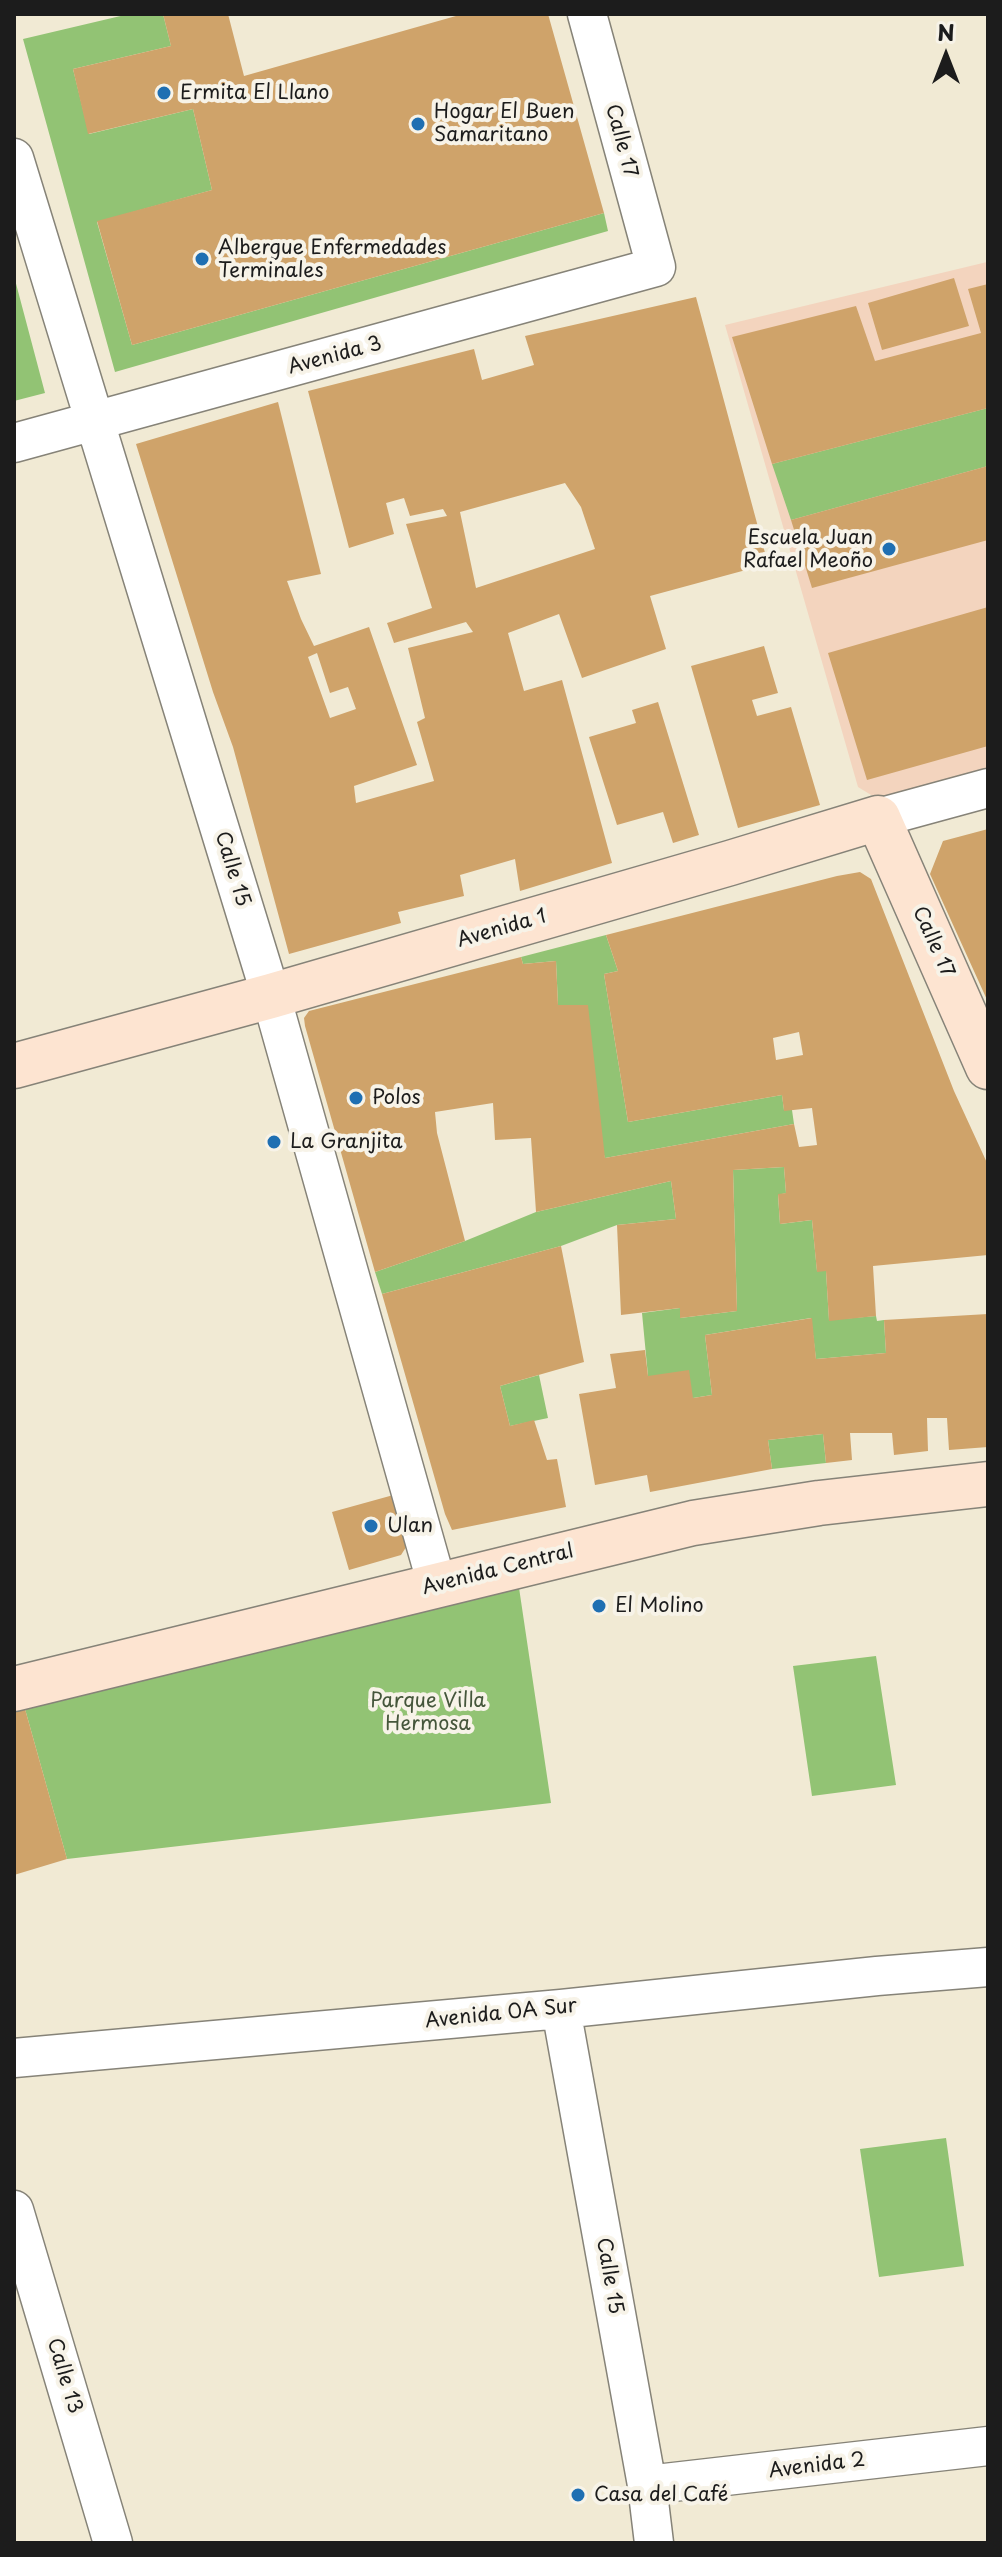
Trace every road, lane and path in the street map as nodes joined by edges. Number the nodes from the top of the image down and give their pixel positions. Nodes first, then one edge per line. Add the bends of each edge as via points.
1 (587, 14) edge
2 (14, 158) edge
3 (656, 267) joint
4 (93, 421) junction
5 (14, 443) edge
6 (988, 788) edge
7 (878, 818) junction
8 (271, 996) junction
9 (14, 1066) edge
10 (988, 1067) edge
11 (988, 1484) edge
12 (437, 1585) junction
13 (14, 1689) edge
14 (988, 1967) edge
15 (561, 2009) junction
16 (14, 2058) edge
17 (14, 2210) edge
18 (28, 2306) edge
19 (988, 2446) edge
20 (647, 2485) junction
21 (113, 2543) edge
22 (654, 2543) edge

1 - 3 street, Calle 17
2 - 4 street, Calle 15
3 - 4 street, Avenida 3
4 - 5 street, Avenida 3
4 - 8 street, Calle 15
6 - 7 street, Avenida 1
7 - 8 main road, Avenida 1
7 - 10 main road, Calle 17
8 - 9 main road, Avenida 1
8 - 12 street, Calle 15
11 - 12 main road, Avenida Central via 693,1523
12 - 13 main road, Avenida Central
14 - 15 street, Avenida 0A Sur
15 - 16 street, Avenida 0A Sur
15 - 20 street, Calle 15
17 - 18 street, Calle 13
18 - 21 street, Calle 13
19 - 20 street, Avenida 2
20 - 22 street, Calle 15

